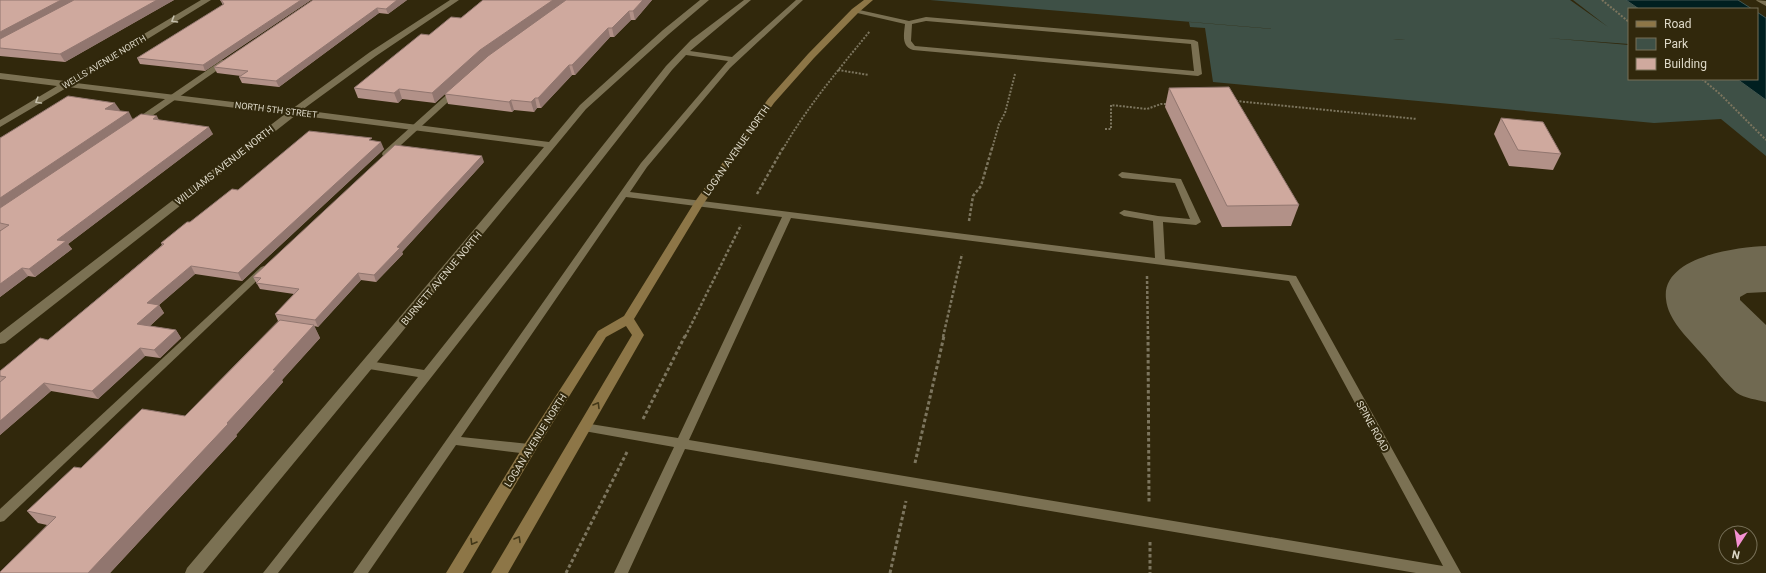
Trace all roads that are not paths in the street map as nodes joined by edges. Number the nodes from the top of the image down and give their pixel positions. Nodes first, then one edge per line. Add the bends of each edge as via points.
1 (207, 0) edge
2 (455, 0) edge
3 (705, 0) edge
4 (748, 0) edge
5 (800, 0) edge
6 (869, 0) edge
7 (1759, 0) edge
8 (1766, 4) edge
9 (855, 11) junction
10 (909, 23) junction
11 (684, 52) junction
12 (229, 60) edge
13 (734, 60) junction
14 (0, 76) edge
15 (464, 83) edge
16 (67, 85) junction
17 (173, 98) junction
18 (294, 112) junction
19 (0, 124) edge
20 (130, 126) edge
21 (415, 128) junction
22 (552, 145) junction
23 (379, 161) edge
24 (1122, 175) dead end
25 (624, 194) junction
26 (700, 203) junction
27 (1124, 213) dead end
28 (788, 214) junction
29 (1158, 219) junction
30 (1160, 261) junction
31 (270, 263) edge
32 (628, 319) junction
33 (0, 340) edge
34 (369, 365) junction
35 (427, 374) junction
36 (584, 427) junction
37 (453, 440) junction
38 (681, 444) junction
39 (529, 449) junction
40 (0, 517) edge
41 (193, 573) edge
42 (270, 573) edge
43 (360, 573) edge
44 (454, 573) edge
45 (499, 573) edge
46 (621, 573) edge
47 (1450, 573) edge
48 (1454, 573) edge

1 -> 16 street, WELLS AVENUE NORTH
2 - 18 street, WILLIAMS AVENUE NORTH via 373,54
3 - 22 street, BURNETT AVENUE NORTH via 609,82 583,107
4 - 11 lane
5 - 13 lane
6 - 9 main road, LOGAN AVENUE NORTH
7 - 8 lane
9 - 10 lane
9 - 26 main road, LOGAN AVENUE NORTH via 771,101
10 - 10 lane via 907,43 913,48 1198,74 1194,42 926,19
11 - 13 lane
11 - 35 lane
12 - 17 lane
13 - 25 lane via 644,165
14 - 16 street, NORTH 5TH STREET
15 - 21 lane
16 - 17 street, NORTH 5TH STREET
16 -> 19 street, WELLS AVENUE NORTH
17 - 18 street, NORTH 5TH STREET
17 - 20 lane
18 - 21 street, NORTH 5TH STREET
18 - 33 street, WILLIAMS AVENUE NORTH
21 - 22 street, NORTH 5TH STREET
21 - 23 lane
22 - 34 street, BURNETT AVENUE NORTH
24 - 29 lane via 1178,181 1196,222
25 - 26 lane
25 - 37 lane
26 - 28 lane
26 - 32 main road, LOGAN AVENUE NORTH
27 - 29 lane
28 - 30 lane
28 - 38 lane
29 - 30 lane
30 - 48 lane, SPINE ROAD via 1292,278
31 - 40 lane
36 -> 32 main road via 638,336
32 - 39 main road, LOGAN AVENUE NORTH via 602,334
34 - 35 lane
34 - 41 street, BURNETT AVENUE NORTH
35 - 42 lane
36 - 38 lane
45 -> 36 main road
37 - 39 lane
37 - 43 lane
38 - 46 lane
38 - 47 lane
39 -> 44 main road, LOGAN AVENUE NORTH

